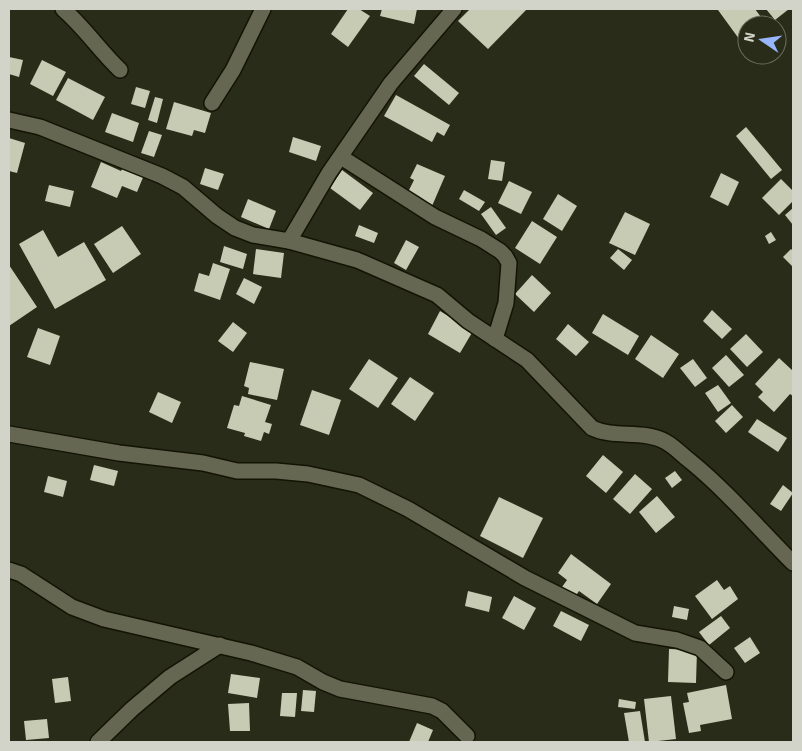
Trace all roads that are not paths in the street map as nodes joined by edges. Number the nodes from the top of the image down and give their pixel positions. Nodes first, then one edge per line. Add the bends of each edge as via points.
1 (64, 9) edge
2 (263, 9) edge
3 (454, 9) edge
4 (120, 70) dead end
5 (212, 103) dead end
6 (9, 120) edge
7 (341, 157) junction
8 (289, 241) junction
9 (495, 339) junction
10 (9, 434) edge
11 (793, 563) edge
12 (9, 570) edge
13 (220, 645) junction
14 (726, 672) dead end
15 (467, 736) dead end
16 (98, 742) edge

1 - 4 street
2 - 5 street via 233,70
3 - 7 street via 391,83
6 - 8 street via 40,128 162,176 183,187 235,228 253,235
7 - 8 street
7 - 9 street via 435,217 481,239 505,256 509,263 506,303
8 - 9 street via 357,260 437,295
9 - 11 street via 526,360 592,428 606,433 646,435 666,442 740,506
10 - 14 street via 237,471 308,474 358,485 408,509 525,578 635,633 677,640 700,648
12 - 13 street via 21,574 72,607 104,619
13 - 15 street via 297,667 340,689 432,706 442,711
13 - 16 street via 170,677

